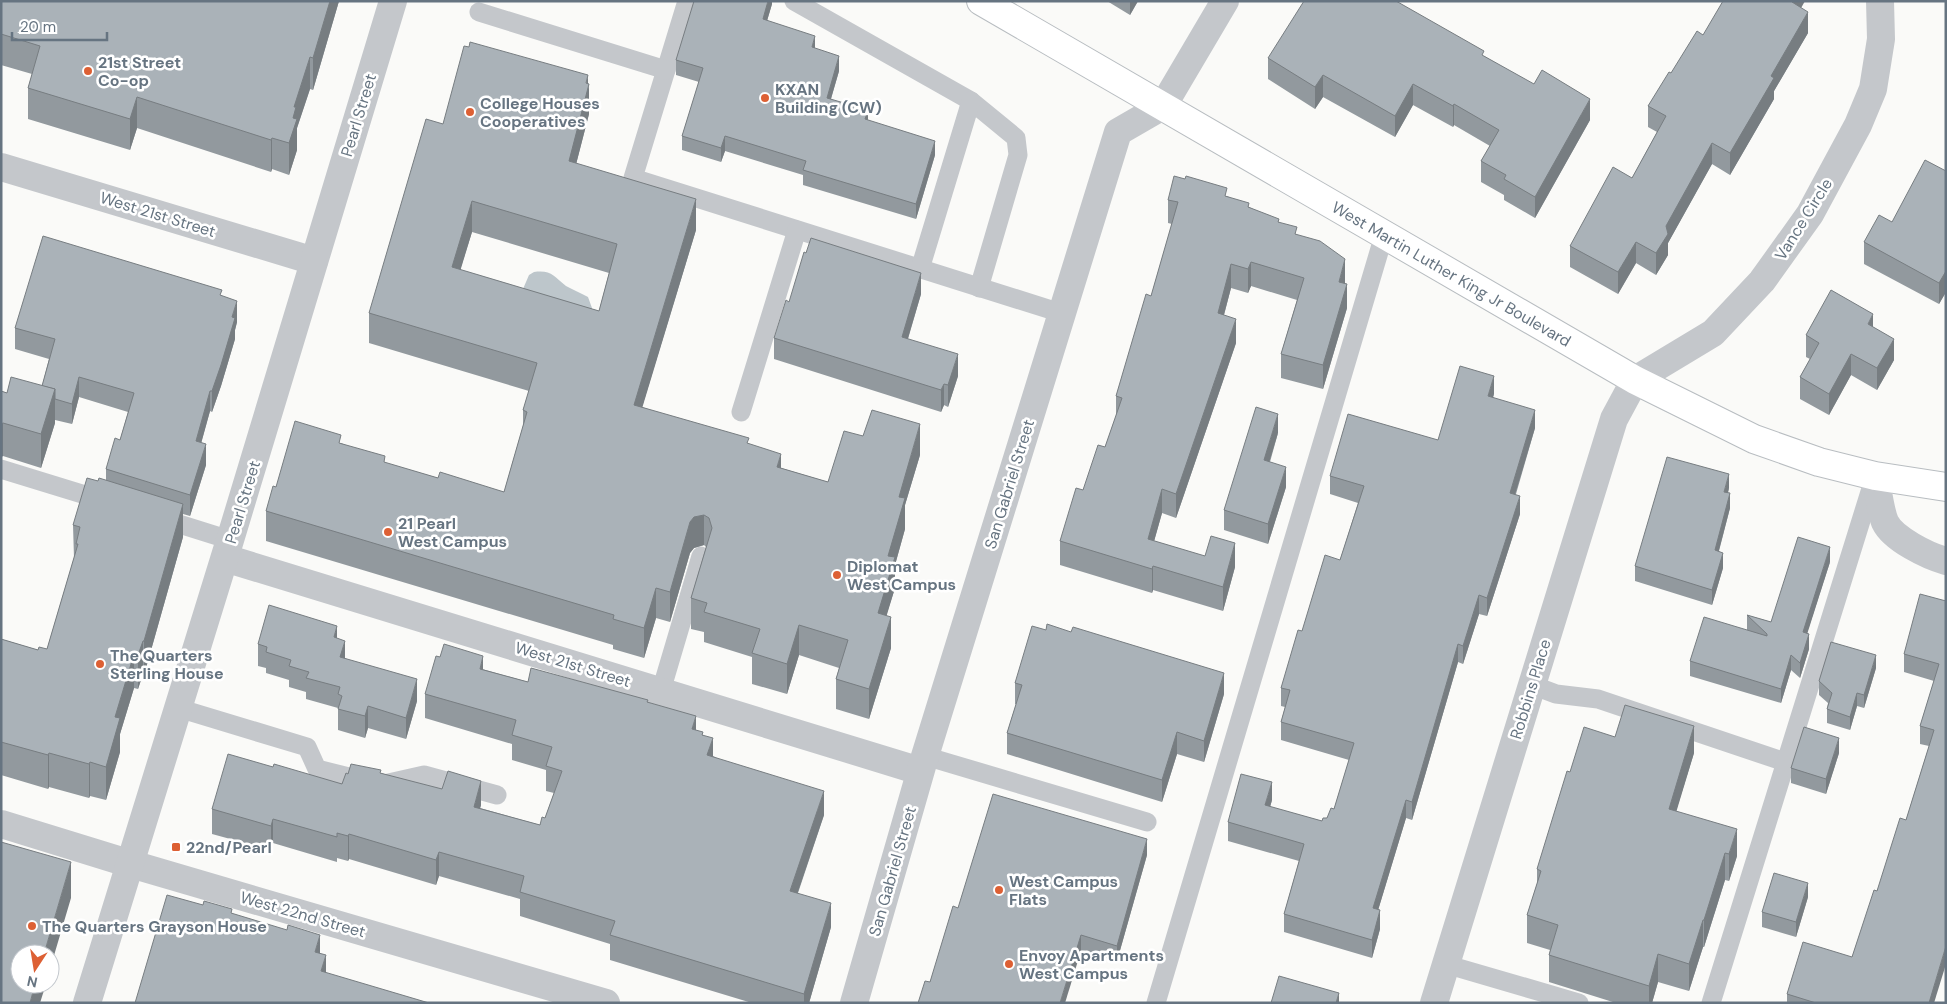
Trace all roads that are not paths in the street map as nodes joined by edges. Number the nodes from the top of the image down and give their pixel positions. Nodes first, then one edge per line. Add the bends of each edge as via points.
1 (393, 1) edge
2 (687, 1) edge
3 (794, 1) edge
4 (980, 1) edge
5 (1225, 1) edge
6 (1880, 1) edge
7 (479, 12) dead end
8 (666, 70) junction
9 (971, 101) junction
10 (1163, 106) junction
11 (1, 167) edge
12 (797, 230) junction
13 (1384, 235) junction
14 (314, 260) junction
15 (920, 269) junction
16 (979, 288) junction
17 (1061, 313) junction
18 (1636, 380) junction
19 (741, 412) dead end
20 (1, 469) edge
21 (1875, 476) junction
22 (1946, 486) edge
23 (120, 506) edge
24 (147, 514) edge
25 (228, 549) junction
26 (701, 556) edge
27 (1946, 561) edge
28 (1532, 685) junction
29 (661, 692) junction
30 (178, 708) junction
31 (1785, 762) junction
32 (923, 764) junction
33 (497, 795) dead end
34 (1147, 822) dead end
35 (1, 824) edge
36 (131, 864) junction
37 (1446, 964) junction
38 (87, 1003) edge
39 (606, 1003) edge
40 (854, 1003) edge
41 (1156, 1003) edge
42 (1434, 1003) edge
43 (1579, 1003) edge
44 (1711, 1003) edge

1 - 14 street, Pearl Street
2 - 8 lane
3 - 9 lane
4 - 10 main road, West Martin Luther King Jr Boulevard
5 - 10 street, San Gabriel Street
6 - 18 street, Vance Circle via 1881,39 1873,89 1858,125 1810,214 1762,281 1713,333
7 - 8 lane
8 - 12 lane via 633,178
9 - 15 lane
9 - 16 lane via 1016,138 1018,155
10 - 13 main road, West Martin Luther King Jr Boulevard
10 - 17 street, San Gabriel Street via 1118,132
11 - 14 street, West 21st Street
12 - 15 lane
12 - 19 lane
13 - 18 main road, West Martin Luther King Jr Boulevard
13 - 41 lane
14 - 25 street, Pearl Street
15 - 16 lane
16 - 17 lane
17 - 32 street, San Gabriel Street
18 - 21 main road, West Martin Luther King Jr Boulevard via 1754,439 1819,462
18 - 28 street, Robbins Place via 1614,419
20 - 23 lane
21 - 22 main road, West Martin Luther King Jr Boulevard
21 - 27 street via 1885,522 1898,537 1934,558
21 - 31 lane
24 - 25 lane
25 - 29 street, West 21st Street
25 - 30 street, Pearl Street
26 - 29 lane
28 - 31 lane via 1556,694 1598,699
28 - 37 street, Robbins Place
29 - 32 street, West 21st Street
30 - 33 lane via 307,747 316,769 384,784 424,775
30 - 36 street, Pearl Street
31 - 44 lane
32 - 34 lane
32 - 40 street, San Gabriel Street
35 - 36 street, West 22nd Street
36 - 38 street, Pearl Street
36 - 39 street, West 22nd Street
37 - 42 street, Robbins Place
37 - 43 lane

